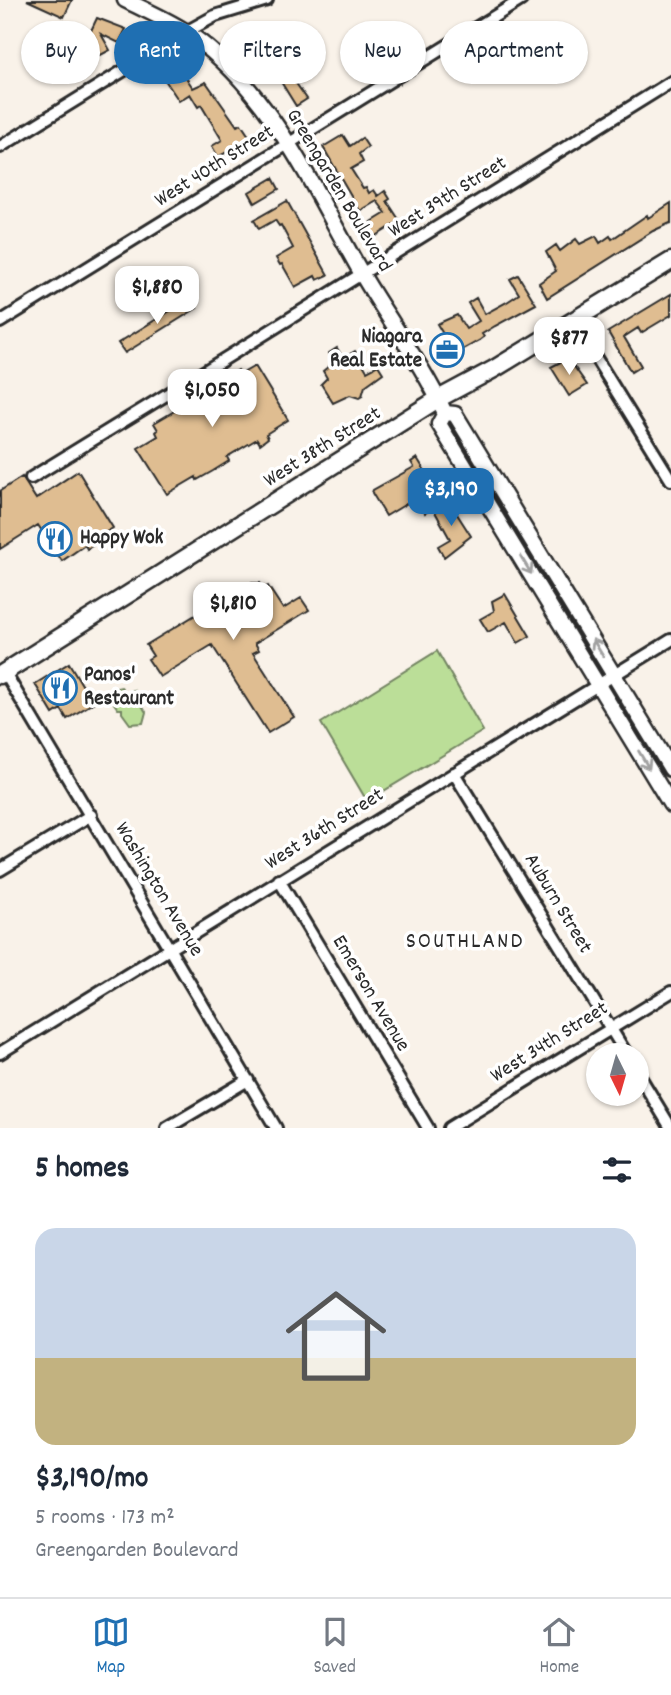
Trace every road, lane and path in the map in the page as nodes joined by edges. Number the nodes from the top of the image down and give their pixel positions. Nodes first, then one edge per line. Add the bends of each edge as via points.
1 (125, 0) edge
2 (267, 0) edge
3 (521, 0) edge
4 (165, 21) edge
5 (205, 22) edge
6 (205, 48) edge
7 (114, 76) edge
8 (671, 82) edge
9 (288, 145) junction
10 (0, 146) edge
11 (671, 261) edge
12 (362, 274) junction
13 (573, 321) junction
14 (0, 322) edge
15 (442, 406) junction
16 (31, 478) dead end
17 (671, 480) edge
18 (671, 640) edge
19 (3, 674) edge
20 (614, 675) junction
21 (598, 685) junction
22 (671, 769) edge
23 (454, 773) junction
24 (671, 805) edge
25 (91, 815) junction
26 (0, 870) edge
27 (279, 880) junction
28 (170, 948) junction
29 (671, 992) edge
30 (610, 1029) junction
31 (619, 1043) edge
32 (0, 1053) edge
33 (248, 1080) junction
34 (649, 1092) edge
35 (167, 1128) edge
36 (276, 1128) edge
37 (428, 1128) edge
38 (449, 1128) edge
39 (671, 1128) edge

1 - 4 street, Greengarden Boulevard
2 - 5 street
3 - 9 street, West 40th Street
6 - 9 street, Greengarden Boulevard via 243,80
7 - 10 street
8 - 12 street, West 39th Street
9 - 12 street, Greengarden Boulevard
9 - 14 street, West 40th Street
11 - 13 main road, West 38th Street
12 - 15 street, Greengarden Boulevard
12 - 16 street, West 39th Street
13 - 15 main road, West 38th Street
13 - 17 street
15 - 19 main road, West 38th Street
20 -> 15 street, Greengarden Boulevard via 455,414
15 -> 21 street, Greengarden Boulevard via 439,424
18 - 20 street, West 36th Street
19 - 25 street, Washington Avenue
20 - 21 street, West 36th Street
20 - 22 street, Greengarden Boulevard
21 - 23 street, West 36th Street
21 -> 24 street, Greengarden Boulevard
23 - 27 street, West 36th Street
23 - 30 street, Auburn Street
25 - 26 street
25 - 28 street, Washington Avenue
27 - 28 street, West 36th Street
27 - 37 street, Emerson Avenue
28 - 32 street, West 36th Street
28 - 33 street, Washington Avenue
29 - 30 street, West 34th Street
30 - 31 street, Auburn Street
30 - 38 street, West 34th Street
33 - 35 street
33 - 36 street, Washington Avenue
34 - 39 street

